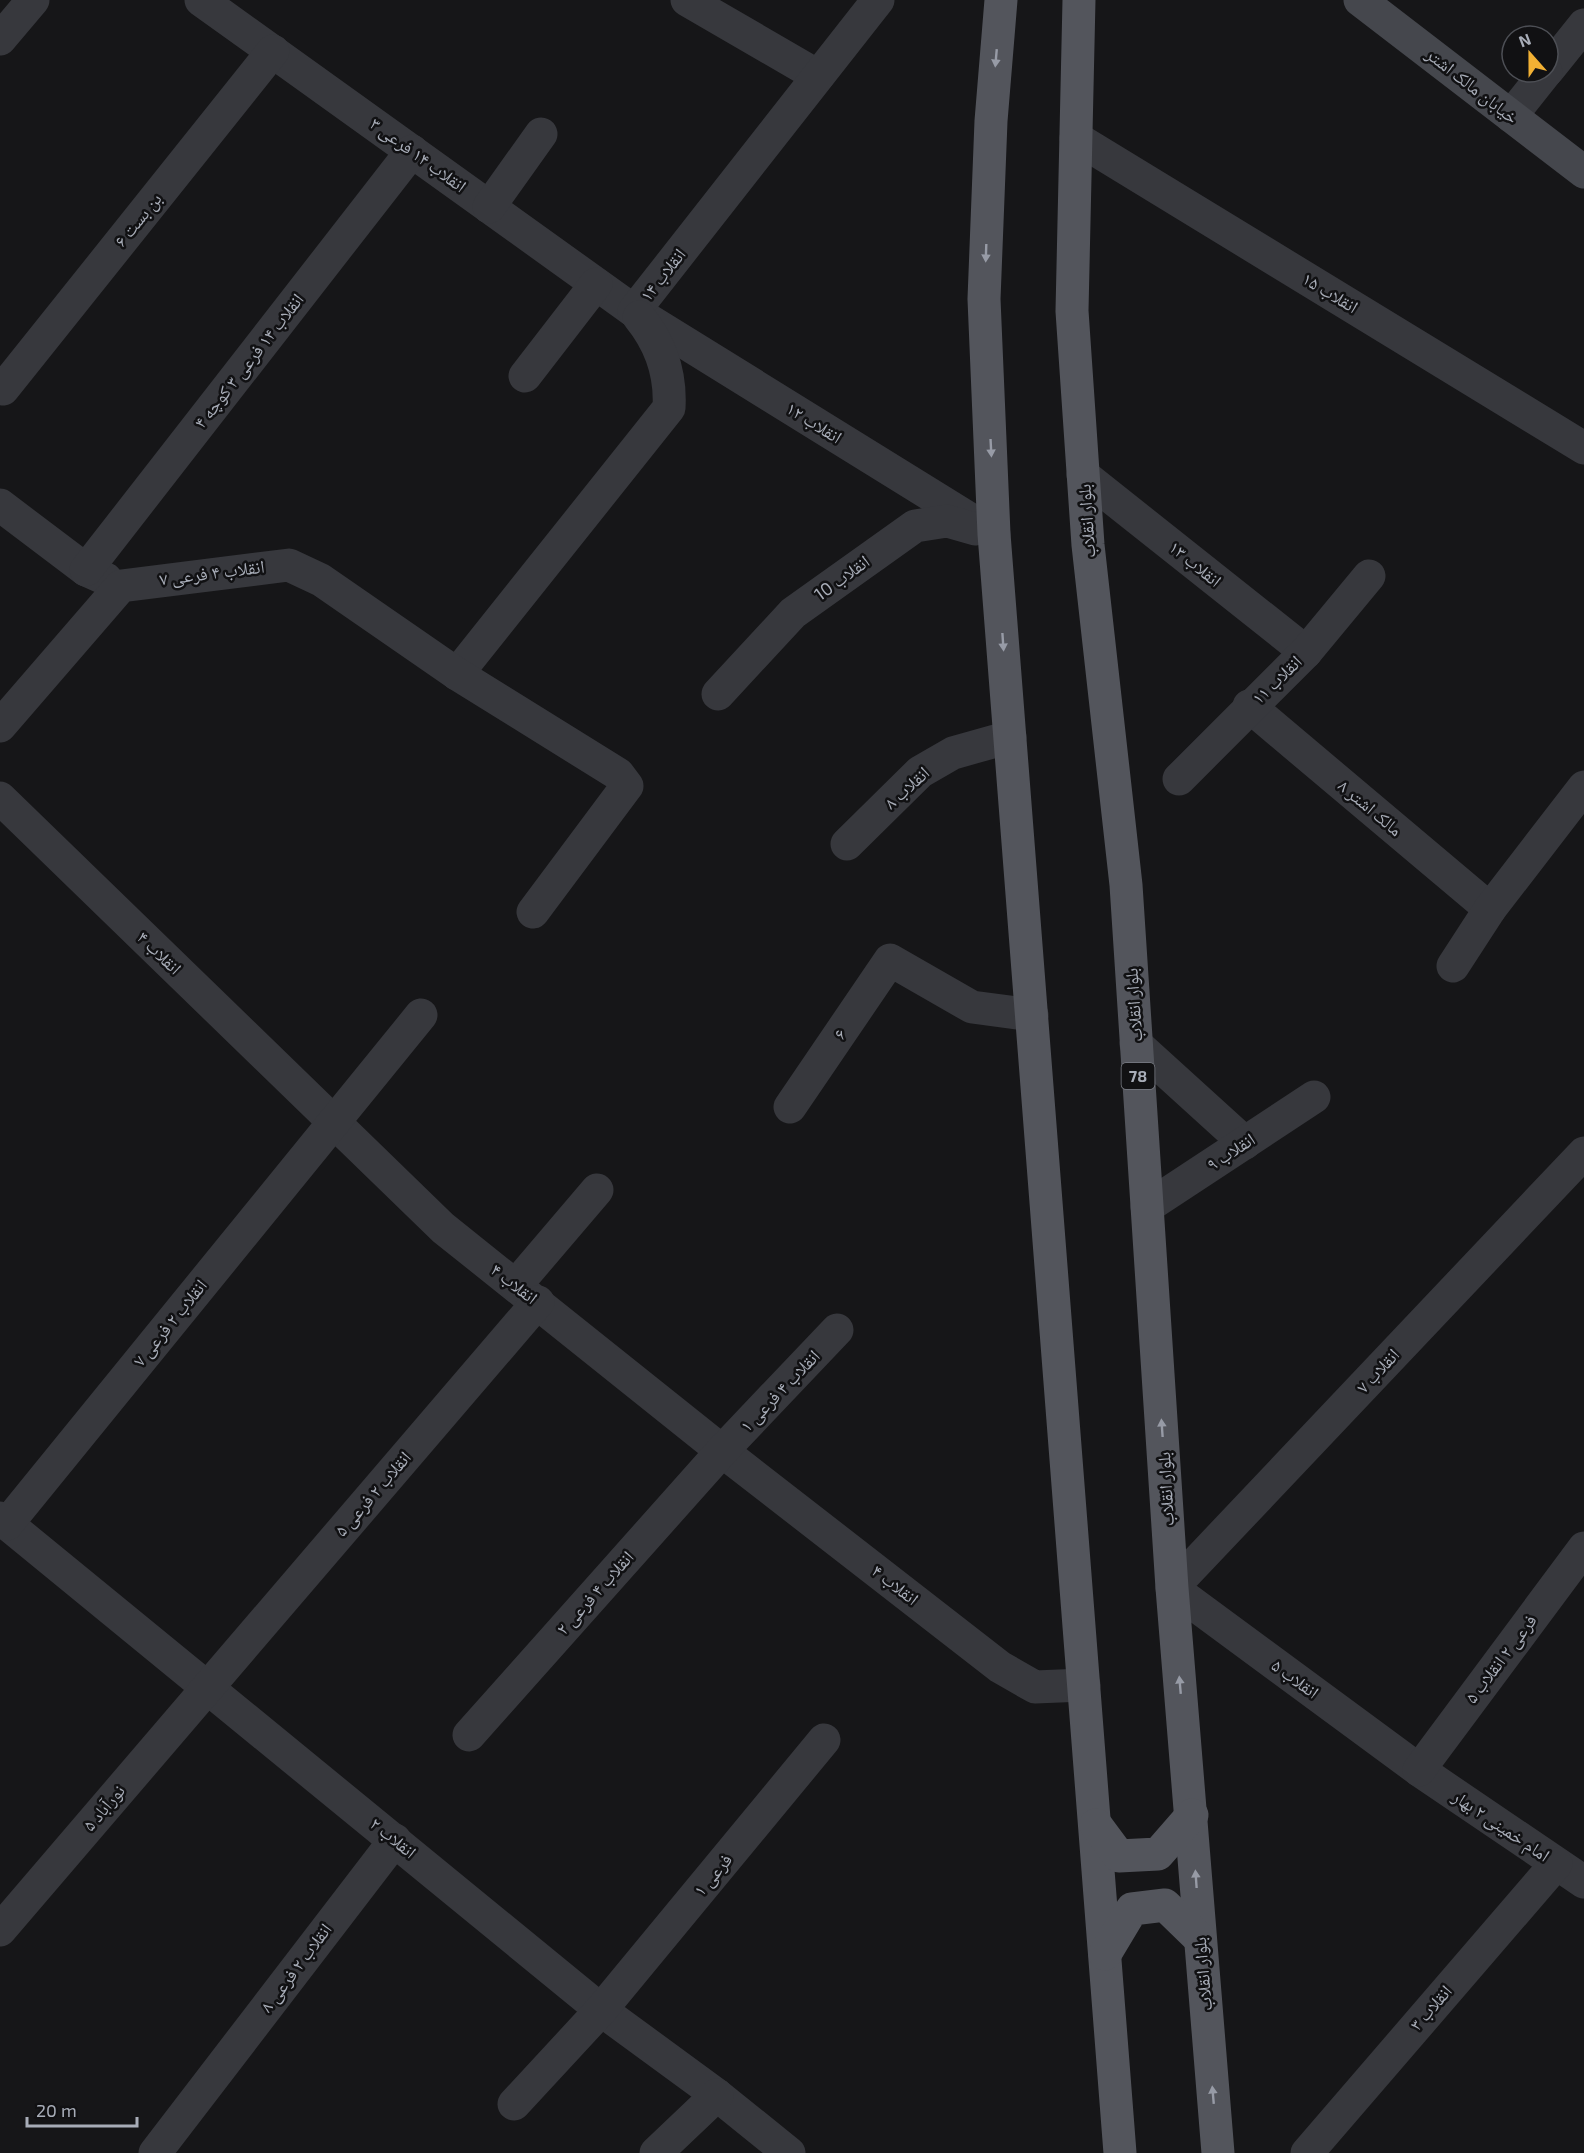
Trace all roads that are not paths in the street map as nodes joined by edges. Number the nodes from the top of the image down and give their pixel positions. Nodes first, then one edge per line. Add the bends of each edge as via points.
1 (33, 0) edge
2 (201, 0) edge
3 (687, 0) edge
4 (878, 0) edge
5 (1001, 0) edge
6 (1079, 0) edge
7 (1360, 0) edge
8 (1584, 25) edge
9 (0, 39) edge
10 (273, 51) junction
11 (1560, 55) edge
12 (818, 76) junction
13 (1537, 84) edge
14 (1511, 116) junction
15 (541, 134) dead end
16 (1076, 138) junction
17 (412, 151) junction
18 (1584, 172) edge
19 (489, 207) junction
20 (596, 284) junction
21 (634, 311) junction
22 (525, 376) dead end
23 (3, 389) dead end
24 (1584, 448) edge
25 (1083, 475) junction
26 (0, 505) edge
27 (994, 534) junction
28 (86, 570) junction
29 (1369, 576) dead end
30 (122, 585) junction
31 (1306, 652) junction
32 (457, 674) junction
33 (717, 694) dead end
34 (1249, 706) junction
35 (0, 726) edge
36 (1010, 737) junction
37 (1179, 779) dead end
38 (1584, 787) edge
39 (0, 798) edge
40 (847, 844) dead end
41 (1490, 909) junction
42 (533, 912) dead end
43 (1453, 966) dead end
44 (421, 1015) dead end
45 (1032, 1016) junction
46 (1136, 1044) junction
47 (1314, 1097) dead end
48 (790, 1107) dead end
49 (334, 1122) junction
50 (1245, 1143) junction
51 (1584, 1154) edge
52 (597, 1190) dead end
53 (1147, 1207) junction
54 (527, 1294) junction
55 (837, 1330) dead end
56 (722, 1451) junction
57 (3, 1521) edge
58 (1584, 1548) edge
59 (1172, 1588) junction
60 (1084, 1685) junction
61 (208, 1686) junction
62 (469, 1735) dead end
63 (824, 1740) dead end
64 (1419, 1770) junction
65 (1192, 1815) junction
66 (1096, 1825) junction
67 (395, 1840) junction
68 (1556, 1864) junction
69 (1584, 1882) edge
70 (0, 1930) edge
71 (1200, 1939) junction
72 (1105, 1954) junction
73 (601, 2010) junction
74 (717, 2095) junction
75 (514, 2104) dead end
76 (154, 2153) edge
77 (656, 2153) edge
78 (789, 2153) edge
79 (1120, 2153) edge
80 (1218, 2153) edge
81 (1307, 2153) edge

1 - 9 street
2 - 10 street, انقلاب ۱۴ فرعی ۳
3 - 12 street
4 - 12 street, انقلاب ۱۴
5 -> 27 main road via 991,121 984,299
6 - 16 main road, بلوار انقلاب / 78
7 - 14 street, خیابان مالک اشتر
8 - 11 street
10 - 17 street, انقلاب ۱۴ فرعی ۳
10 - 23 street, بن بست ۶
12 - 21 street, انقلاب ۱۴
13 - 14 street
14 - 18 street, خیابان مالک اشتر
15 - 19 street
16 - 24 street, انقلاب ۱۵
16 - 25 main road, بلوار انقلاب / 78 via 1072,311
17 - 19 street, انقلاب ۱۴ فرعی ۳
17 - 28 street, انقلاب ۱۴ فرعی ۳ کوچه ۴
19 - 20 street, انقلاب ۱۴ فرعی ۳
20 - 21 street, انقلاب ۱۴ فرعی ۳
20 - 22 street
21 - 27 street, انقلاب ۱۲
21 - 32 street, انقلاب ۱۴ via 656,338 671,386 669,408
25 - 31 street, انقلاب ۱۳
25 - 46 main road, بلوار انقلاب / 78 via 1126,885
26 - 28 street
27 - 33 street, انقلاب 10 via 947,521 915,526 793,613
27 -> 36 main road
28 - 30 street
29 - 31 street, انقلاب ۱۱
30 - 32 street, انقلاب ۴ فرعی ۷ via 289,565 321,580
30 - 35 street
31 - 34 street, انقلاب ۱۱
32 - 42 street, انقلاب ۴ فرعی ۷ via 618,774 627,786
34 - 37 street, انقلاب ۱۱
34 - 41 street, مالک اشتر ۸
36 - 40 street, انقلاب ۸ via 953,753 920,772
36 - 45 main road
38 - 41 street
39 - 49 street, انقلاب ۴
41 - 43 street
44 - 49 street, انقلاب ۲ فرعی ۷
45 - 48 street, ۶ via 972,1007 890,960
45 - 60 main road
46 - 50 street
46 - 53 main road, بلوار انقلاب / 78
47 - 50 street, انقلاب ۹
49 - 54 street, انقلاب ۴ via 442,1228
49 - 57 street, انقلاب ۲ فرعی ۷
50 - 53 street, انقلاب ۹
51 - 59 street, انقلاب ۷
52 - 54 street, انقلاب ۲ فرعی ۵
59 -> 53 main road, بلوار انقلاب / 78
54 - 56 street, انقلاب ۴
54 - 61 street, انقلاب ۲ فرعی ۵
55 - 56 street, انقلاب ۴ فرعی ۱
56 - 60 street, انقلاب ۴ via 1000,1667 1035,1687
56 - 62 street, انقلاب ۴ فرعی ۲
57 - 61 street, انقلاب ۲
58 - 64 street, فرعی ۲ انقلاب ۵
59 - 64 street, انقلاب ۵
65 -> 59 main road, بلوار انقلاب / 78
60 - 66 main road
61 - 67 street, انقلاب ۲
61 - 70 street, نورآباد ۵
63 - 73 street, فرعی ۱
64 - 68 street, امام خمینی ۲ بهار
65 - 66 main road via 1158,1854 1119,1856
71 -> 65 main road, بلوار انقلاب / 78
66 - 72 main road
67 - 73 street, انقلاب ۲
67 - 76 street, انقلاب ۲ فرعی ۸
68 - 69 street, امام خمینی ۲ بهار
68 - 81 street, انقلاب ۳
71 - 72 main road via 1165,1905 1132,1910
80 -> 71 main road, بلوار انقلاب / 78
72 - 79 main road
73 - 74 street, انقلاب ۲
73 - 75 street, فرعی ۱
74 - 77 street
74 - 78 street, انقلاب ۲

